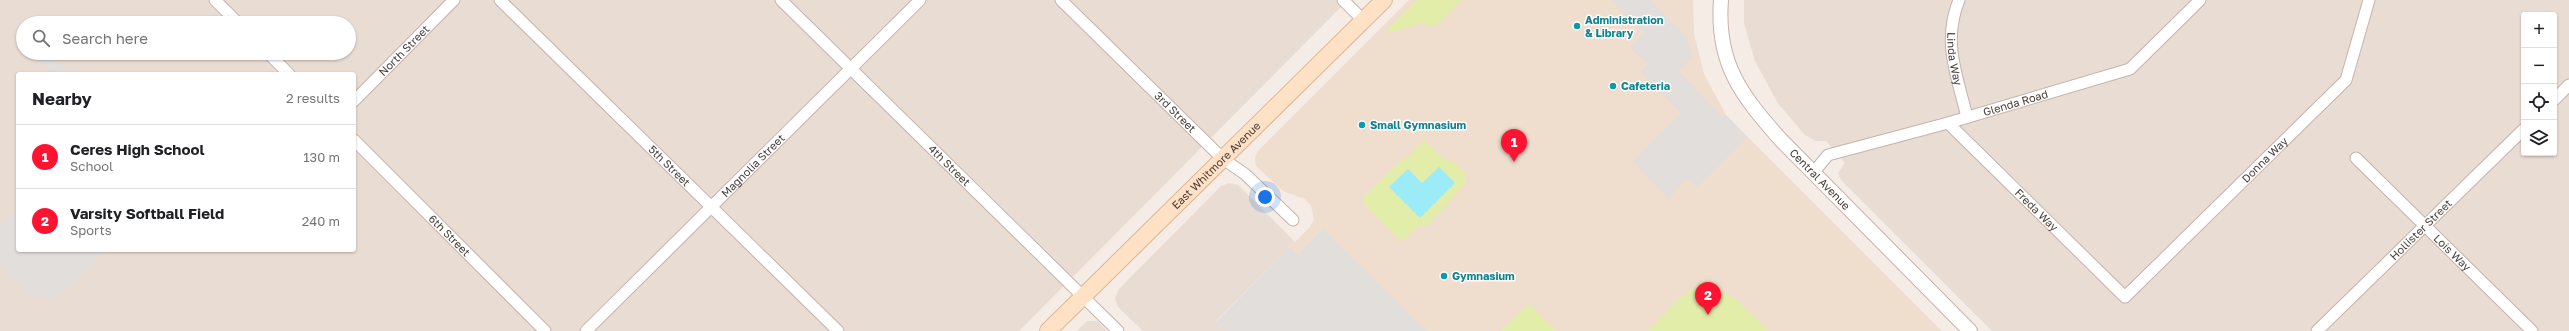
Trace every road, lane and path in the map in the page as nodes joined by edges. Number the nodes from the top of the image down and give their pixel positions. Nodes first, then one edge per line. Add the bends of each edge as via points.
1 (215, 0) edge
2 (454, 0) edge
3 (500, 0) edge
4 (781, 0) edge
5 (920, 0) edge
6 (1061, 0) edge
7 (1343, 0) edge
8 (1384, 0) edge
9 (1721, 0) edge
10 (1959, 0) edge
11 (2200, 0) edge
12 (2369, 0) edge
13 (231, 16) edge
14 (1364, 21) junction
15 (275, 60) edge
16 (851, 69) junction
17 (287, 72) edge
18 (2569, 85) edge
19 (2557, 97) edge
20 (356, 99) edge
21 (1968, 117) junction
22 (1948, 123) junction
23 (2521, 132) edge
24 (356, 142) edge
25 (2356, 158) dead end
26 (1223, 159) junction
27 (1813, 173) junction
28 (710, 206) junction
29 (1293, 220) dead end
30 (2424, 226) junction
31 (1082, 297) junction
32 (2125, 297) joint
33 (544, 331) edge
34 (586, 331) edge
35 (838, 331) edge
36 (1048, 331) edge
37 (1118, 331) edge
38 (1970, 331) edge
39 (2318, 331) edge
40 (2532, 331) edge

1 - 13 street
2 - 20 street, North Street
3 - 28 street, 5th Street
4 - 16 street, 4th Street
5 - 16 street, Magnolia Street
6 - 26 street, 3rd Street
7 - 14 street
8 - 14 main road, East Whitmore Avenue
9 - 27 street, Central Avenue via 1719,26 1723,48 1742,94
10 - 21 street, Linda Way via 1953,14 1950,43
11 - 21 street, Glenda Road via 2130,69
12 - 32 street, Donna Way via 2346,80
14 - 26 main road, East Whitmore Avenue
15 - 17 street
16 - 28 street, Magnolia Street
16 - 31 street, 4th Street
18 - 19 street
21 - 22 street, Glenda Road
22 - 27 street, Glenda Road via 1828,155
22 - 32 street, Freda Way
23 - 30 street, Hollister Street
24 - 33 street, 6th Street
25 - 30 street, Lois Way
26 - 29 street, 3rd Street via 1245,174
26 - 31 main road, East Whitmore Avenue
27 - 38 street, Central Avenue
28 - 34 street, Magnolia Street
28 - 35 street, 5th Street
30 - 39 street, Hollister Street
30 - 40 street, Lois Way
31 - 36 main road, East Whitmore Avenue
31 - 37 street, 4th Street

